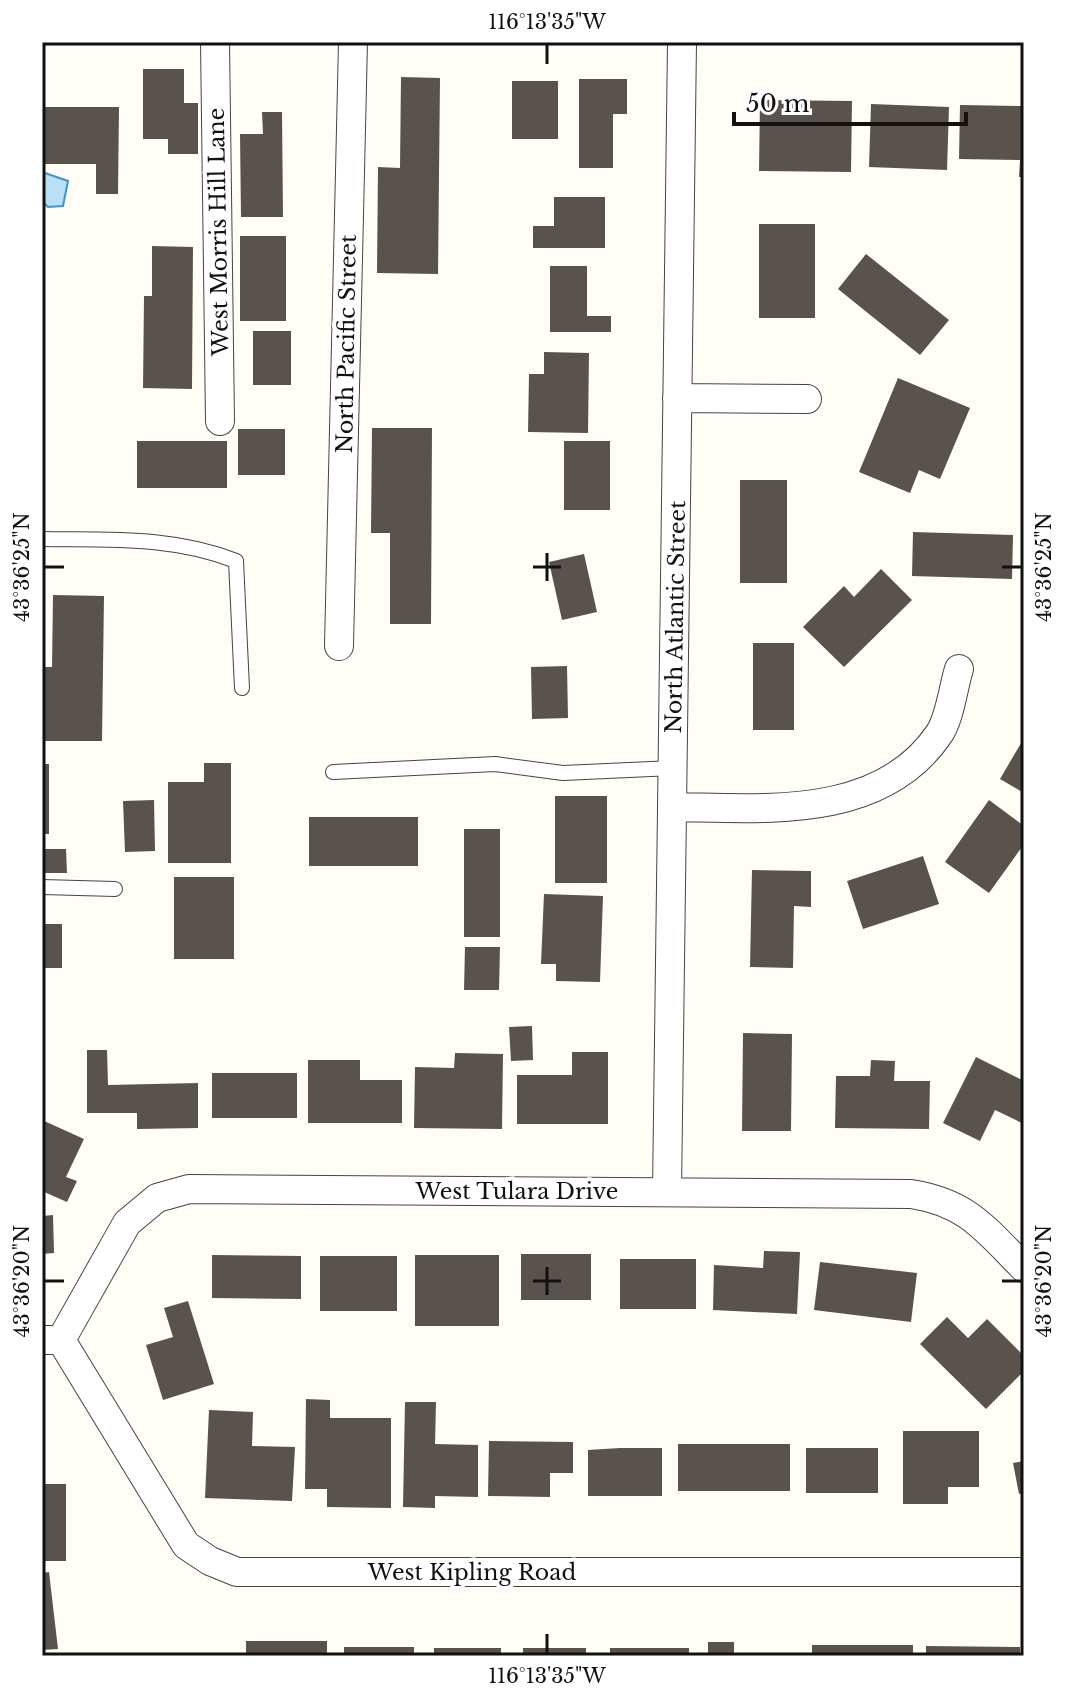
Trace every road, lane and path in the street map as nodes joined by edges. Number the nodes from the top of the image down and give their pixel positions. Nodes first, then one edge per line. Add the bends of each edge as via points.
1 (215, 42) edge
2 (353, 42) edge
3 (682, 42) edge
4 (677, 398) junction
5 (807, 399) dead end
6 (220, 421) dead end
7 (42, 539) edge
8 (339, 646) dead end
9 (959, 669) dead end
10 (242, 688) dead end
11 (673, 768) junction
12 (333, 772) dead end
13 (672, 807) junction
14 (42, 887) edge
15 (115, 889) dead end
16 (667, 1192) junction
17 (1024, 1268) edge
18 (51, 1340) edge
19 (1024, 1572) edge

1 - 6 street, West Morris Hill Lane
2 - 8 street, North Pacific Street
3 - 4 street, North Atlantic Street
4 - 5 street
4 - 11 street, North Atlantic Street
7 - 10 lane via 154,541 207,549 236,561
9 - 13 street via 941,733 899,775 845,799 787,808
11 - 12 lane via 563,773 495,764
11 - 13 street, North Atlantic Street
13 - 16 street, North Atlantic Street
14 - 15 lane
16 - 17 street, West Tulara Drive via 940,1198 964,1210
16 - 18 street, West Tulara Drive via 189,1189 157,1198 127,1223
18 - 19 street, West Kipling Road via 186,1545 237,1572

